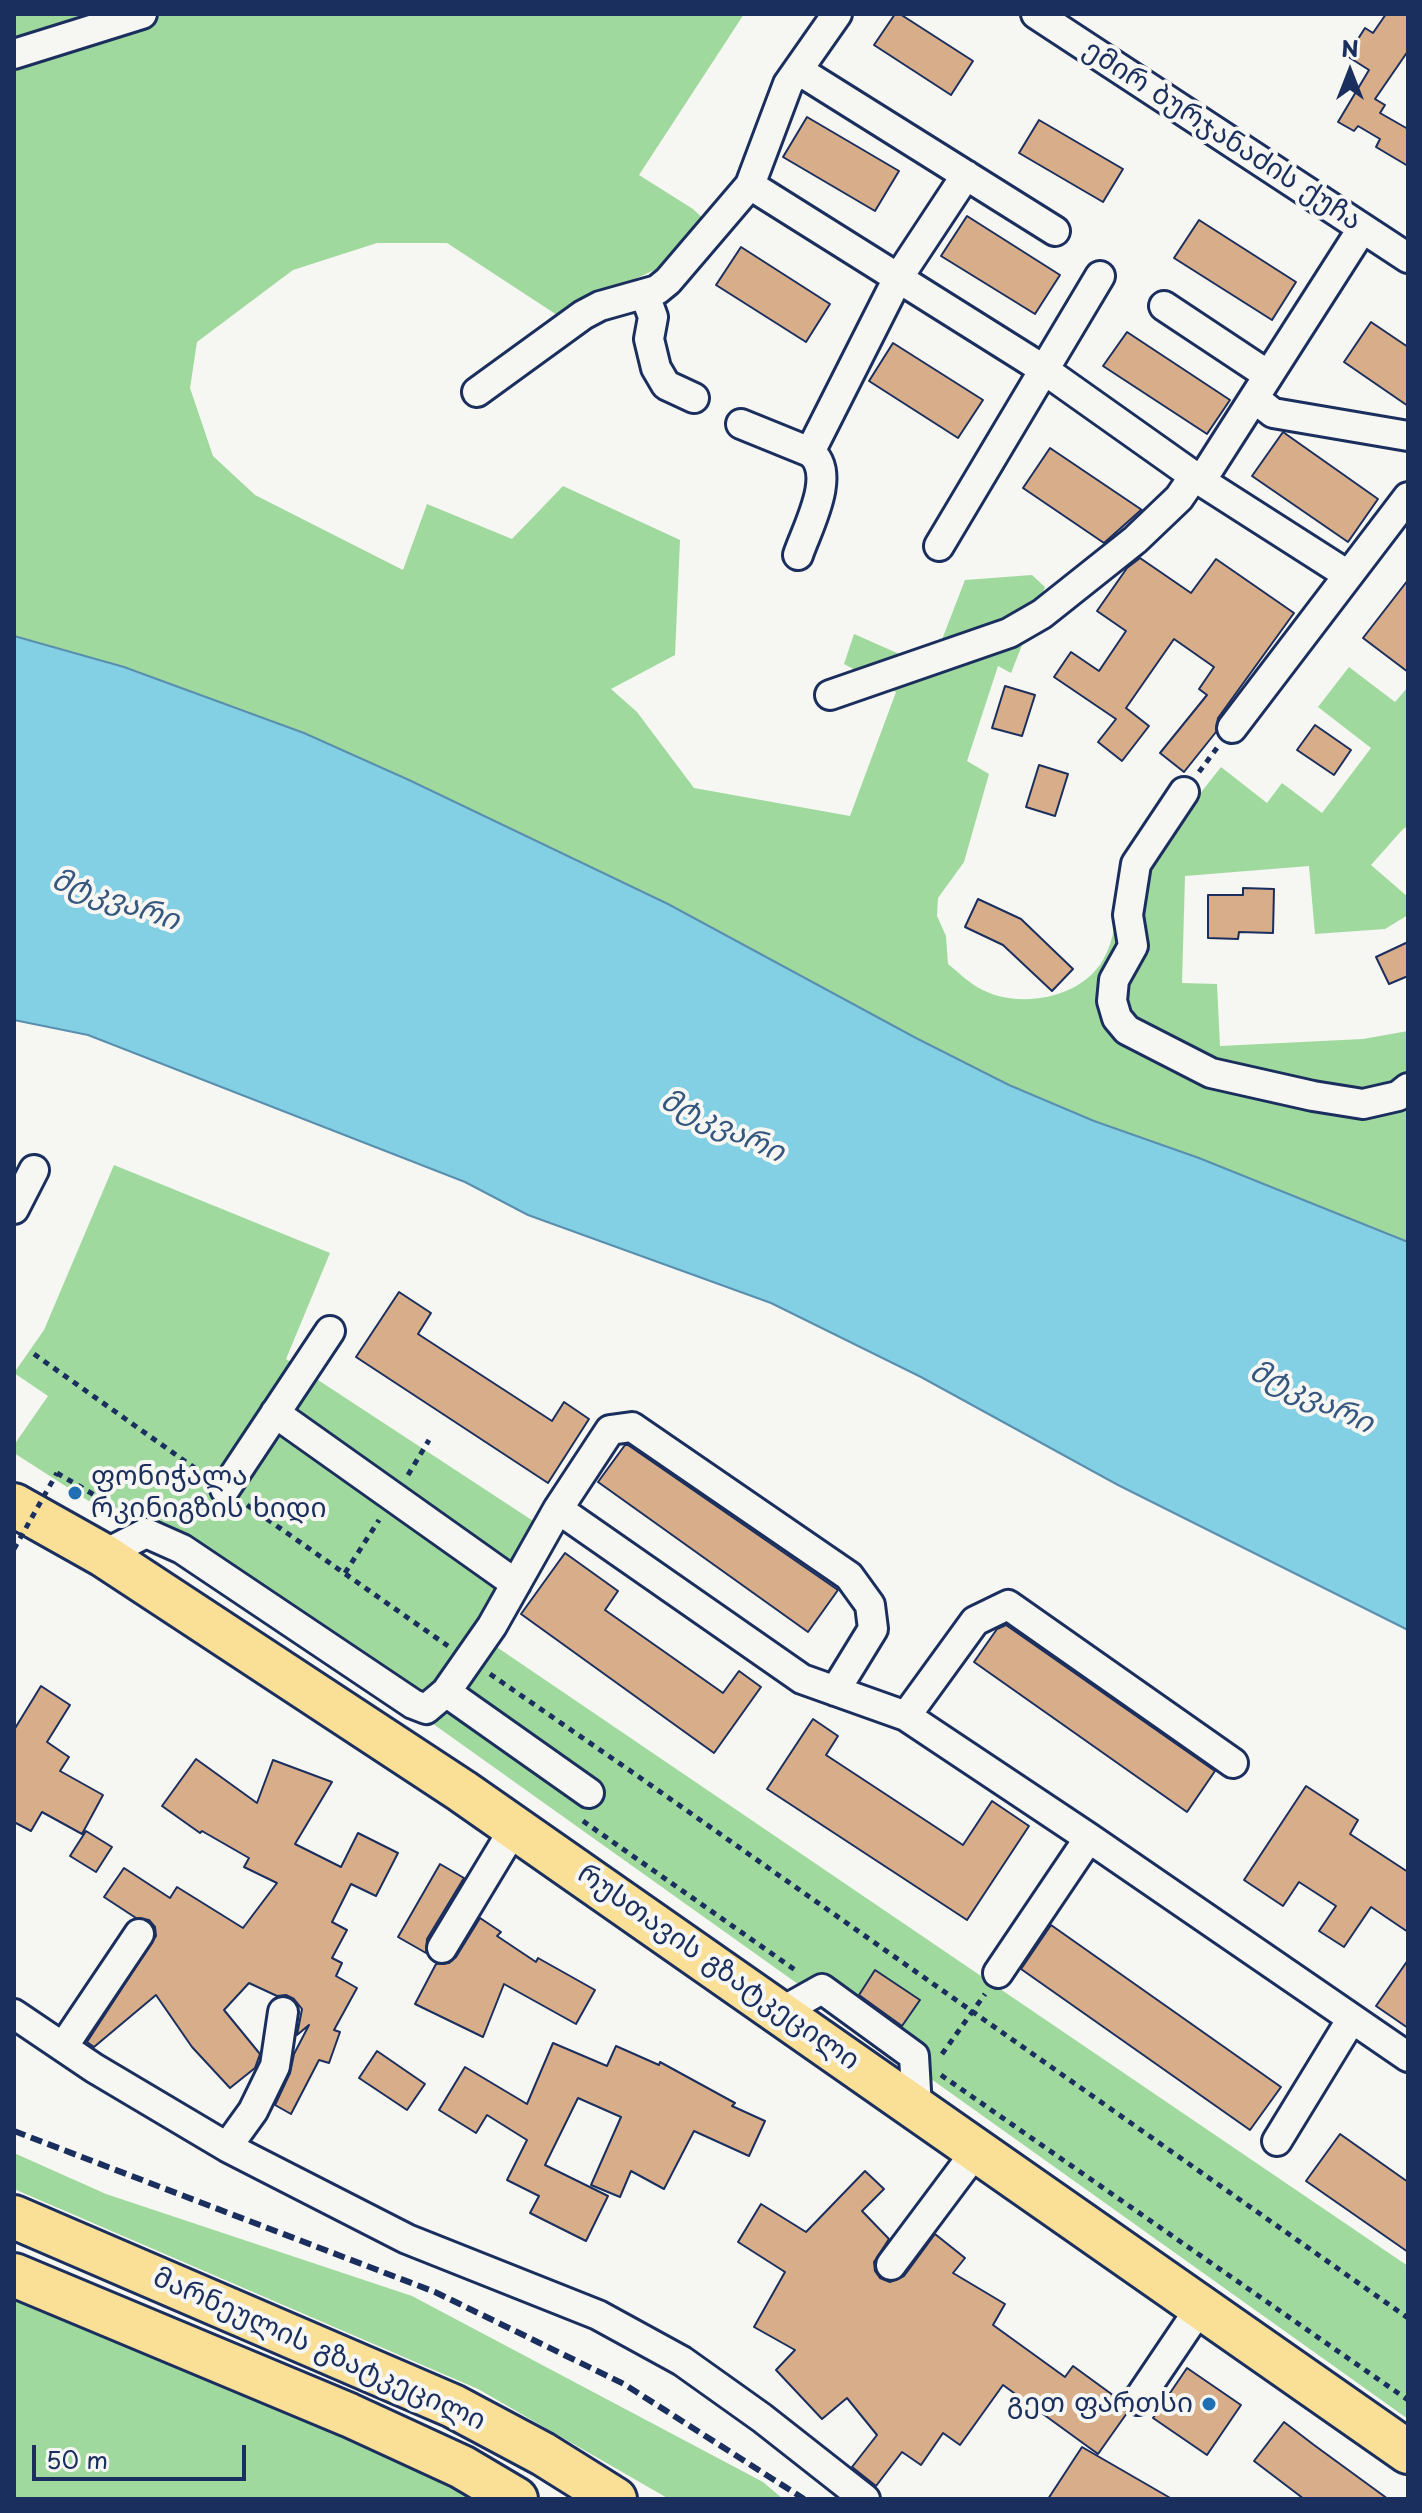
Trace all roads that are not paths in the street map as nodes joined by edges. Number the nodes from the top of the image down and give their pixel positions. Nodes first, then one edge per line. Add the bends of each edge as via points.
1 (142, 14) edge
2 (837, 14) edge
3 (1036, 14) edge
4 (14, 54) edge
5 (798, 70) junction
6 (966, 175) junction
7 (750, 185) junction
8 (1362, 229) junction
9 (1055, 231) dead end
10 (1408, 258) edge
11 (1100, 276) dead end
12 (898, 278) junction
13 (645, 295) junction
14 (1164, 306) dead end
15 (1043, 369) junction
16 (1261, 386) junction
17 (477, 392) dead end
18 (694, 398) dead end
19 (741, 424) dead end
20 (1408, 436) edge
21 (810, 452) junction
22 (1197, 478) junction
23 (1408, 497) edge
24 (939, 546) dead end
25 (798, 555) dead end
26 (1348, 575) junction
27 (830, 695) dead end
28 (1232, 728) road end
29 (1184, 792) road end
30 (1408, 1088) edge
31 (34, 1170) dead end
32 (14, 1209) edge
33 (330, 1331) dead end
34 (275, 1413) junction
35 (228, 1503) road end
36 (14, 1505) edge
37 (558, 1509) junction
38 (103, 1555) junction
39 (516, 1584) junction
40 (835, 1691) junction
41 (446, 1692) junction
42 (906, 1716) junction
43 (1233, 1763) dead end
44 (584, 1806) road end
45 (515, 1827) junction
46 (1089, 1838) junction
47 (139, 1934) dead end
48 (442, 1948) dead end
49 (998, 1973) road end
50 (283, 2012) dead end
51 (781, 2012) junction
52 (14, 2014) edge
53 (1351, 2020) junction
54 (63, 2047) junction
55 (1408, 2057) edge
56 (917, 2108) junction
57 (1277, 2141) dead end
58 (227, 2147) junction
59 (977, 2150) junction
60 (14, 2217) edge
61 (891, 2265) dead end
62 (14, 2275) edge
63 (1200, 2308) junction
64 (1138, 2400) dead end
65 (1408, 2452) edge
66 (516, 2499) edge
67 (615, 2499) edge
68 (865, 2499) edge

1 - 4 street
2 - 5 street
3 - 8 street, ემირ ბურჯანაძის ქუჩა
5 - 6 street
5 - 7 street
6 - 9 street
6 - 12 street
7 - 12 street
7 - 13 street via 668,281
8 - 10 street, ემირ ბურჯანაძის ქუჩა
8 - 16 street
11 - 15 street
12 - 15 street
12 - 21 street
13 - 17 street via 583,315
13 - 18 street via 653,317 649,339 656,368 666,385
14 - 16 street
15 - 22 street
15 - 24 street
16 - 20 street via 1273,413
16 - 22 street
19 - 21 street
21 - 25 street via 818,458 823,481
22 - 26 street
22 - 27 street via 1135,540 1042,614 1009,633
23 - 26 street
26 - 28 street
29 - 30 street via 1136,864 1128,915 1133,946 1114,980 1117,1018 1127,1030 1211,1073 1363,1104 1398,1096
31 - 32 street
33 - 34 street
34 - 35 street
34 - 39 street
36 - 38 highway, რუსთავის გზატკეცილი
37 - 39 street
37 - 40 street via 802,1679
37 - 40 street via 610,1430 632,1427 849,1576 870,1605 873,1629
38 - 41 street via 146,1533 182,1549 413,1704 426,1709
38 - 45 highway, რუსთავის გზატკეცილი
39 - 41 street
40 - 42 street
41 - 44 street
42 - 43 street via 975,1621 1008,1605
42 - 46 street
45 - 48 street
45 - 51 highway, რუსთავის გზატკეცილი
46 - 49 street
46 - 53 street
47 - 54 street
50 - 58 street via 275,2066 253,2111
51 - 56 highway, რუსთავის გზატკეცილი
51 - 56 street via 822,1989 923,2062
52 - 54 street
53 - 55 street
53 - 57 street
54 - 58 street
56 - 59 highway, რუსთავის გზატკეცილი
58 - 68 street via 407,2239 598,2315 682,2361
59 - 61 street
59 - 63 highway, რუსთავის გზატკეცილი
60 - 67 highway, მარნეულის გზატკეცილი via 453,2406
62 - 66 highway, მარნეულის გზატკეცილი via 349,2415 462,2467
63 - 64 street
63 - 65 highway, რუსთავის გზატკეცილი

